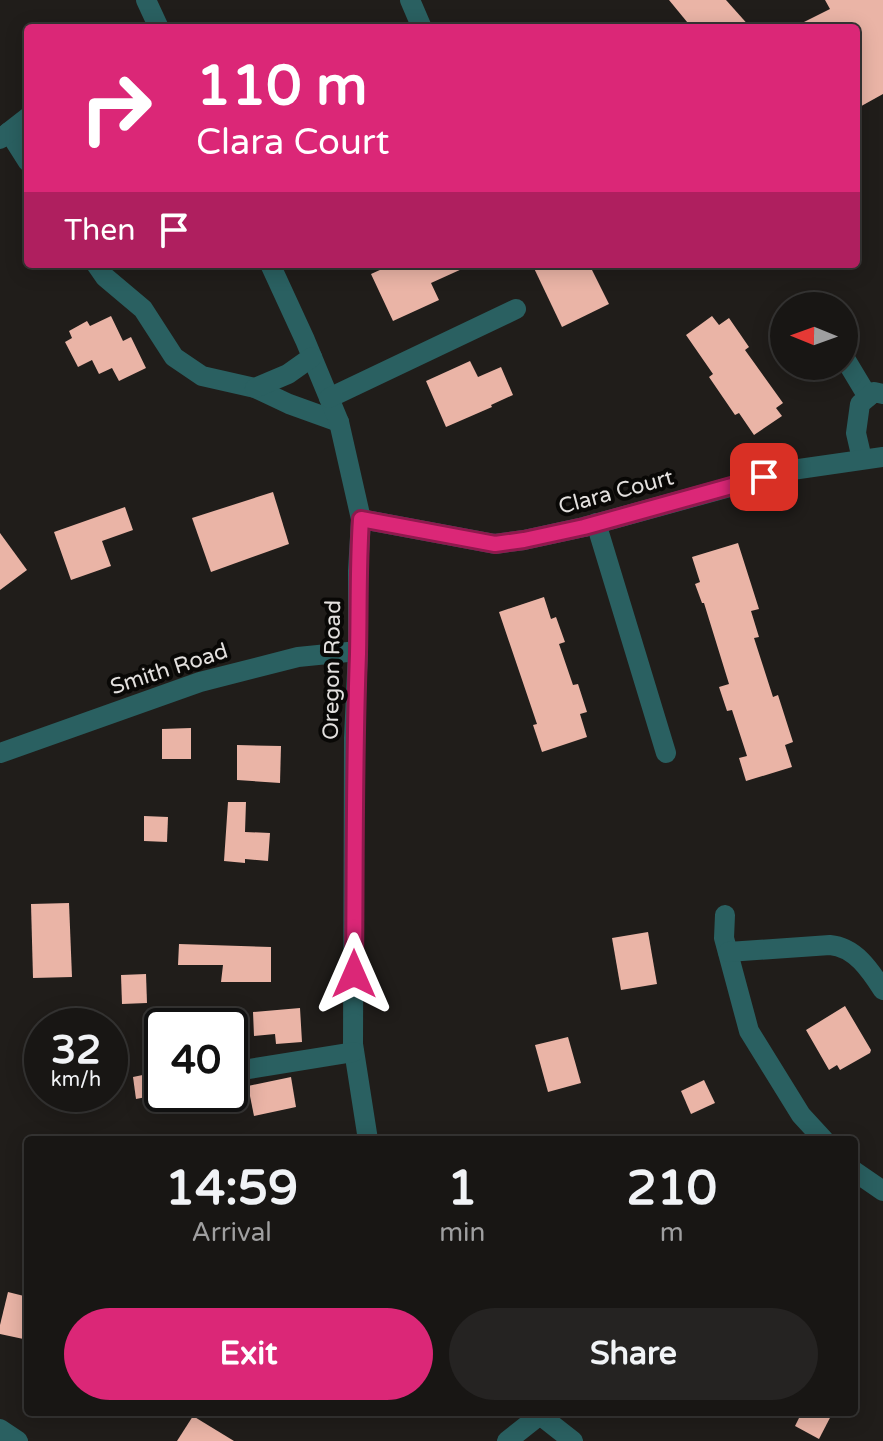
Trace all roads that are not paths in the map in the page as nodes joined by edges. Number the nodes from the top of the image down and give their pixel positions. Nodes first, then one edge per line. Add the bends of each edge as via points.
1 (410, 0) edge
2 (420, 24) edge
3 (24, 120) edge
4 (4, 136) edge
5 (24, 158) edge
6 (99, 268) edge
7 (272, 268) edge
8 (516, 309) dead end
9 (312, 357) junction
10 (858, 374) edge
11 (255, 388) junction
12 (876, 395) edge
13 (329, 398) junction
14 (339, 422) junction
15 (883, 457) edge
16 (862, 459) junction
17 (361, 519) junction
18 (596, 523) junction
19 (358, 651) junction
20 (0, 753) edge
21 (666, 753) dead end
22 (725, 915) dead end
23 (728, 952) junction
24 (883, 990) edge
25 (354, 1052) junction
26 (248, 1069) edge
27 (367, 1136) edge
28 (820, 1136) edge
29 (858, 1174) edge
30 (883, 1191) edge
31 (536, 1416) edge
32 (541, 1416) edge
33 (0, 1429) edge
34 (18, 1441) edge
35 (507, 1441) edge
36 (573, 1441) edge

1 - 2 street
3 - 4 street
4 - 5 street
6 - 11 street via 143,309 174,357 202,376
7 - 9 street, Oregon Road
8 - 13 street
9 - 11 street
9 - 13 street, Oregon Road
10 - 12 street
11 - 14 street
12 - 16 street via 860,404 856,433
13 - 14 street, Oregon Road
14 - 17 street, Oregon Road
15 - 16 street, Clara Court
16 - 18 street, Clara Court via 792,470
17 - 18 street, Clara Court via 495,544
17 - 19 street, Oregon Road
18 - 21 street
19 - 20 street, Smith Road via 298,657 200,682
19 - 25 street, Oregon Road
22 - 23 street
23 - 24 street via 841,946
23 - 28 street via 749,1031 801,1115
25 - 26 street
25 - 27 street, Oregon Road
29 - 30 street
31 - 35 street
32 - 36 street
33 - 34 street

